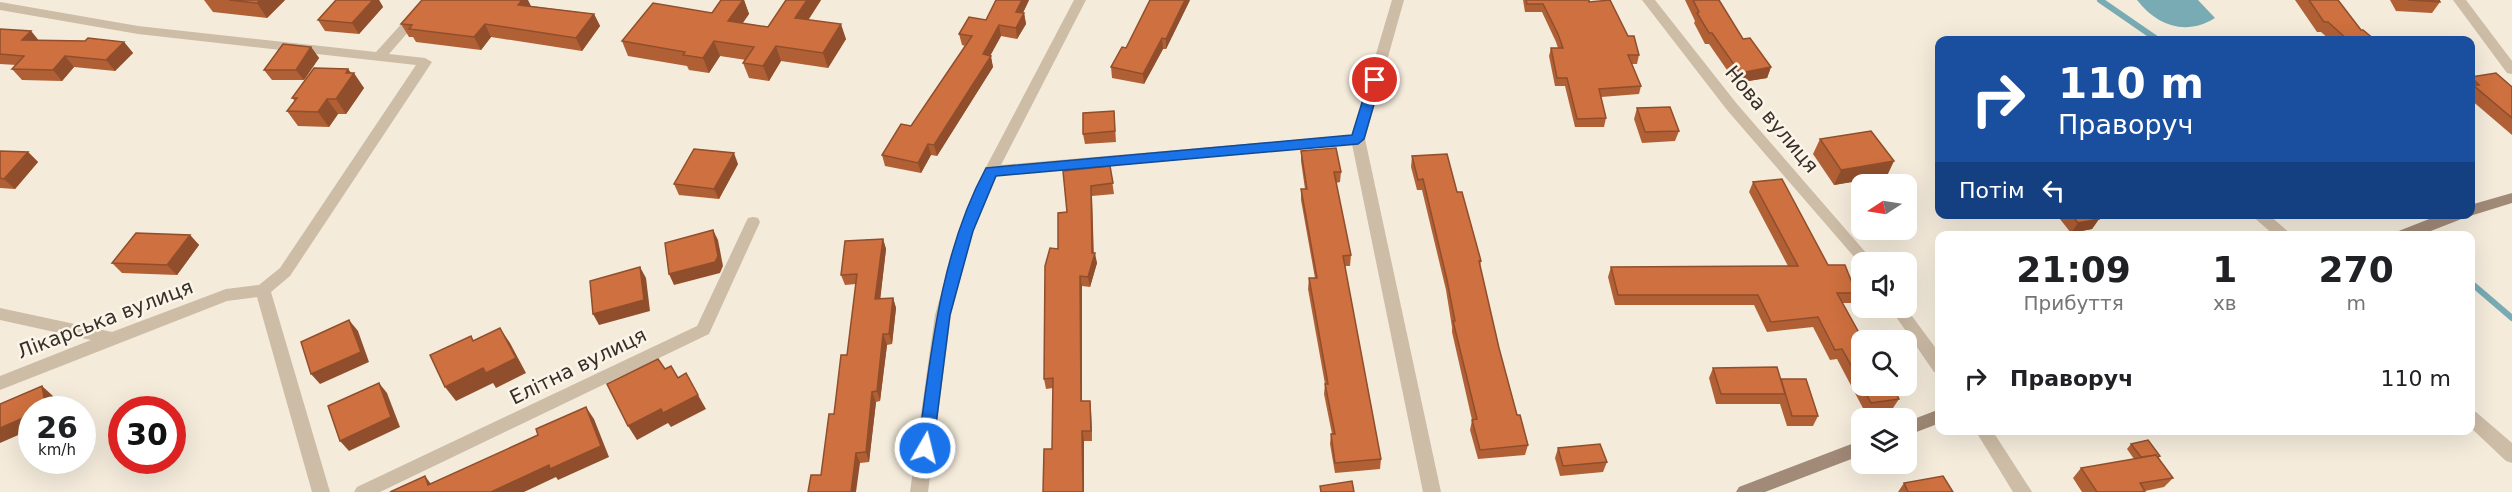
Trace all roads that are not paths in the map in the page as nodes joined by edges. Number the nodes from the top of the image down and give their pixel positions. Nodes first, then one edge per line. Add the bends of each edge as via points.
1 (430, 0) edge
2 (1080, 0) edge
3 (1398, 0) edge
4 (1648, 0) edge
5 (2458, 0) edge
6 (0, 6) edge
7 (380, 57) junction
8 (2512, 70) edge
9 (1358, 139) junction
10 (991, 171) junction
11 (2512, 198) edge
12 (2475, 209) edge
13 (2264, 219) edge
14 (2445, 219) edge
15 (753, 222) dead end
16 (2279, 231) edge
17 (2413, 231) edge
18 (1858, 252) edge
19 (263, 290) junction
20 (0, 314) edge
21 (1905, 318) edge
22 (112, 338) junction
23 (1935, 359) edge
24 (0, 383) edge
25 (1935, 418) edge
26 (2475, 421) edge
27 (1917, 425) edge
28 (1986, 435) edge
29 (1851, 451) edge
30 (2512, 456) edge
31 (321, 492) edge
32 (363, 492) edge
33 (919, 492) edge
34 (1432, 492) edge
35 (1745, 492) edge
36 (2023, 492) edge

1 - 7 street
2 - 10 street
3 - 9 street
4 - 18 street, Нова вулиця via 1732,107
5 - 8 street
6 - 7 street via 138,30
7 - 19 street via 425,62 285,272
9 - 10 street
9 - 34 street
10 - 33 street via 966,231 943,315
11 - 12 street
13 - 16 street
14 - 17 street
15 - 32 street, Елітна вулиця via 703,330
19 - 22 street, Лікарська вулиця via 226,295
19 - 31 street
20 - 22 street
21 - 23 street
22 - 24 street, Лікарська вулиця
25 - 27 street
26 - 30 street
28 - 36 street
29 - 35 street

